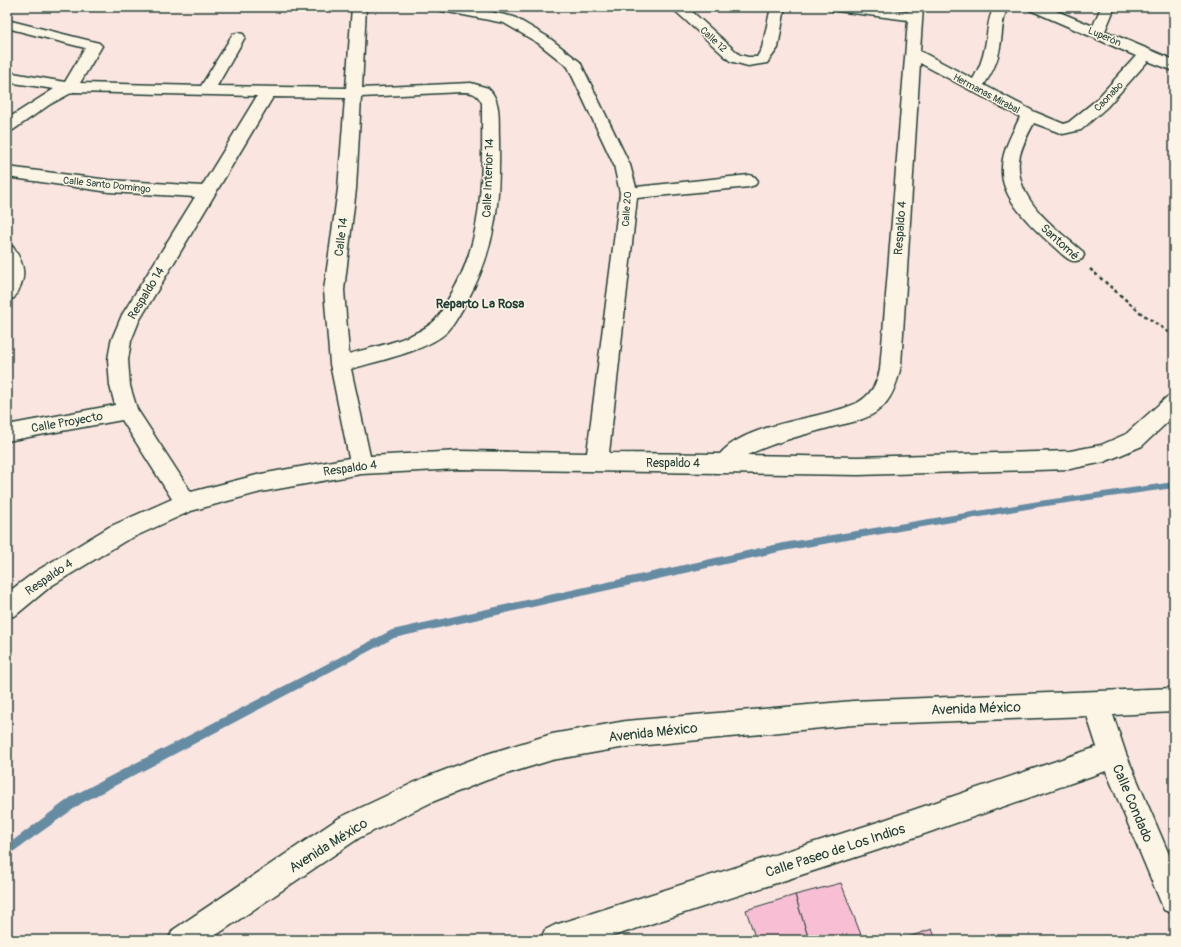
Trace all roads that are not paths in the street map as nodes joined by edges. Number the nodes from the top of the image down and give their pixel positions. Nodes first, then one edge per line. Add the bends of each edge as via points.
1 (359, 7) edge
2 (443, 7) edge
3 (678, 7) edge
4 (778, 7) edge
5 (837, 7) edge
6 (1001, 7) edge
7 (1035, 7) edge
8 (1108, 7) edge
9 (916, 12) edge
10 (7, 24) edge
11 (1097, 33) junction
12 (238, 37) dead end
13 (912, 53) junction
14 (1146, 54) junction
15 (1174, 66) edge
16 (7, 77) edge
17 (976, 86) junction
18 (70, 87) junction
19 (206, 91) junction
20 (268, 92) junction
21 (354, 93) junction
22 (1029, 115) junction
23 (7, 126) edge
24 (1063, 129) joint
25 (7, 172) edge
26 (749, 181) dead end
27 (207, 192) junction
28 (629, 193) junction
29 (7, 251) edge
30 (1075, 255) road end
31 (7, 293) edge
32 (340, 364) junction
33 (1174, 403) edge
34 (127, 411) junction
35 (7, 433) edge
36 (597, 462) junction
37 (725, 463) junction
38 (361, 465) junction
39 (186, 503) junction
40 (7, 607) edge
41 (1174, 700) edge
42 (1096, 704) junction
43 (1113, 755) junction
44 (1174, 900) edge
45 (183, 940) edge
46 (555, 940) edge

1 - 21 street, Calle 14
2 - 28 street, Calle 20 via 509,20 559,51 574,66 622,165
3 - 4 street, Calle 12 via 734,58 753,63 762,60 770,48
5 - 9 street
6 - 17 street via 995,18 993,46 988,65
7 - 11 street, Luperón
8 - 11 street
9 - 13 street, Respaldo 4
10 - 18 street via 94,45
11 - 14 street, Luperón
12 - 19 street
13 - 17 street, Hermanas Mirabal
13 - 37 street, Respaldo 4 via 891,365 882,392 873,403 859,411 765,438 742,447
14 - 15 street, Luperón
14 - 24 street, Caonabo via 1101,104 1075,126
16 - 18 street
17 - 22 street, Hermanas Mirabal
18 - 19 street
18 - 23 street
19 - 20 street
20 - 21 street
20 - 27 street, Respaldo 14
21 - 32 street, Calle 14 via 348,189 334,290
21 - 32 street, Calle Interior 14 via 461,87 477,88 487,94 490,103 490,193 481,253 465,289 440,327 416,341
22 - 24 street, Hermanas Mirabal
22 - 30 street, Santomé via 1011,158 1012,181 1024,205 1038,222
25 - 27 street, Calle Santo Domingo via 109,186
26 - 28 street
27 - 34 street, Respaldo 14 via 129,320 121,340 118,360 120,386
28 - 36 street, Calle 20
29 - 31 street via 16,272 14,285
32 - 38 street, Calle 14
33 - 37 street, Respaldo 4 via 1134,440 1104,453 1070,460 858,466
34 - 35 street, Calle Proyecto
34 - 39 street, Respaldo 14
36 - 37 street, Respaldo 4
36 - 38 street, Respaldo 4 via 459,460
38 - 39 street, Respaldo 4 via 261,483
39 - 40 street, Respaldo 4 via 117,534 43,579
41 - 42 street, Avenida México
42 - 43 street, Calle Condado
42 - 45 street, Avenida México via 853,713 626,734 552,747 487,767 424,792 350,828
43 - 44 street, Calle Condado
43 - 46 street, Calle Paseo de Los Indios via 878,836

